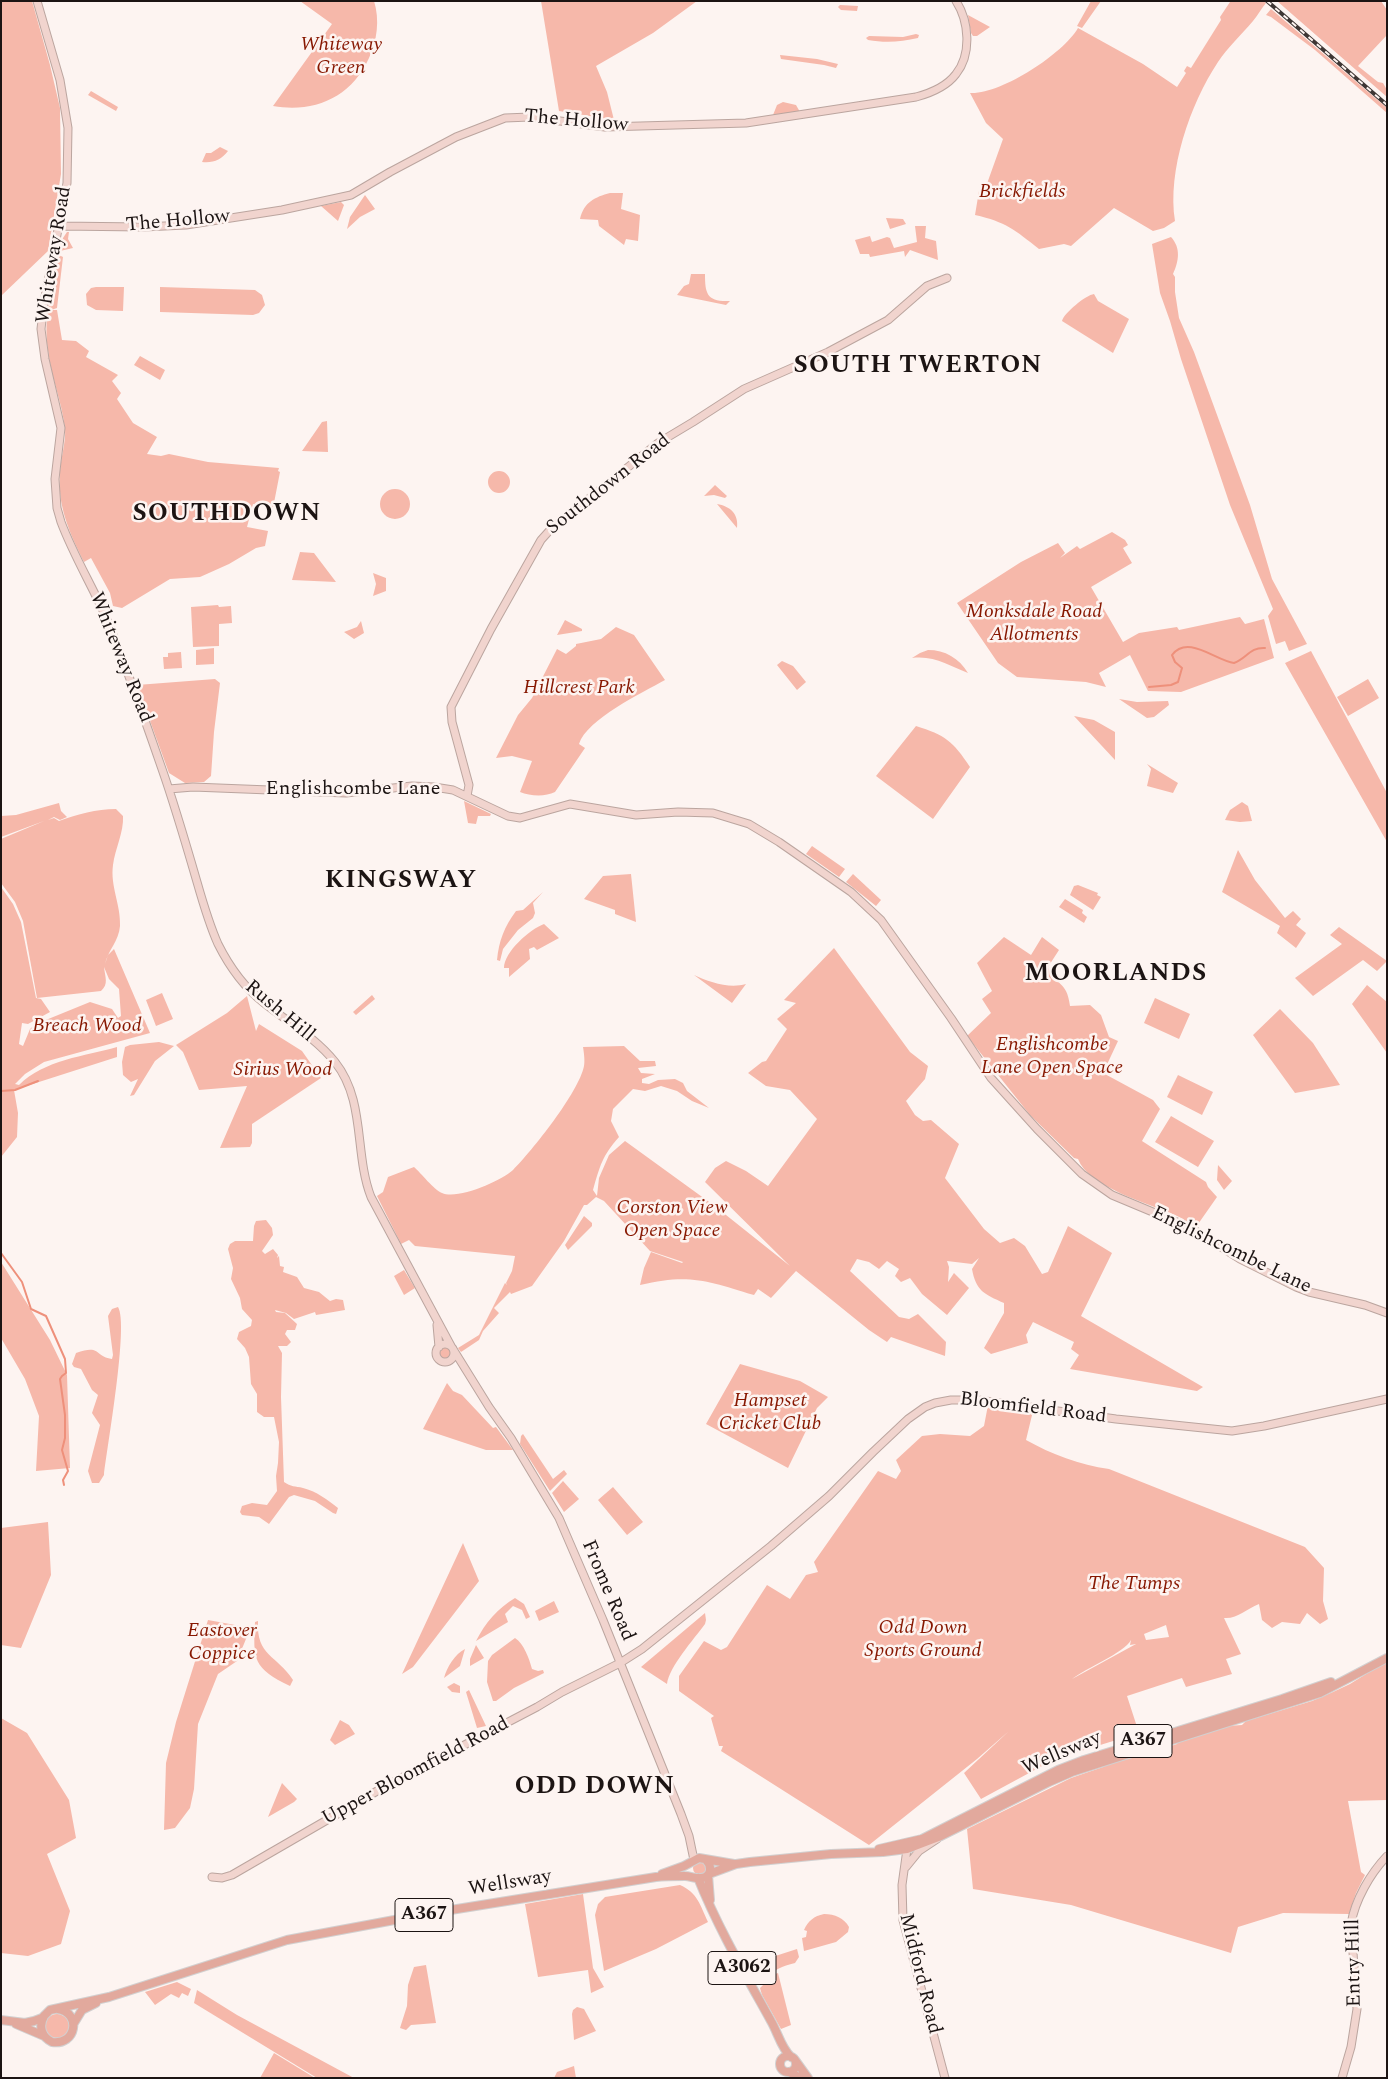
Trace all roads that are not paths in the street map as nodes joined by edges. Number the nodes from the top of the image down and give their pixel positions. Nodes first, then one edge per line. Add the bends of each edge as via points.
1 (37, 1) edge
2 (956, 1) edge
3 (60, 226) junction
4 (947, 278) dead end
5 (169, 788) junction
6 (467, 796) junction
7 (433, 1310) junction
8 (1387, 1313) edge
9 (438, 1347) junction
10 (452, 1347) junction
11 (452, 1359) junction
12 (468, 1374) junction
13 (1387, 1399) edge
14 (1387, 1653) edge
15 (1387, 1658) edge
16 (620, 1663) junction
17 (1100, 1758) junction
18 (689, 1836) junction
19 (941, 1836) junction
20 (906, 1846) junction
21 (1387, 1856) edge
22 (704, 1859) junction
23 (693, 1861) junction
24 (736, 1864) junction
25 (904, 1870) junction
26 (709, 1874) junction
27 (656, 1876) junction
28 (212, 1877) dead end
29 (696, 1878) junction
30 (710, 1906) junction
31 (109, 1997) junction
32 (58, 2009) junction
33 (44, 2016) junction
34 (1, 2020) edge
35 (12, 2022) junction
36 (74, 2023) junction
37 (776, 2030) junction
38 (44, 2036) junction
39 (792, 2058) junction
40 (781, 2060) junction
41 (789, 2072) junction
42 (801, 2078) edge
43 (808, 2078) edge
44 (945, 2078) edge
45 (1342, 2078) edge

1 - 3 street, Whiteway Road via 60,80 68,128 67,183
2 - 3 street, The Hollow via 966,24 962,65 952,79 916,97 746,123 605,127 530,117 505,118 456,137 352,195 186,225
3 - 5 street, Whiteway Road via 41,329 61,428 54,478 57,508 64,530 105,616
4 - 6 street, Southdown Road via 927,286 888,320 821,356 744,389 658,443 550,530 541,540 491,629 451,707 468,785
5 - 6 street, Englishcombe Lane via 346,793 434,786
5 - 7 street, Rush Hill via 218,944 254,994 319,1045 342,1073 356,1112 366,1183 378,1212
6 - 8 street, Englishcombe Lane via 508,816 520,818 558,806 579,805 636,815 713,813 762,830 851,892 881,920 991,1078 1082,1174 1112,1195 1191,1228 1240,1259 1296,1287
7 - 9 street, Rush Hill
7 - 10 street, Rush Hill
9 - 10 street via 446,1344
9 - 11 street via 436,1353 440,1360
10 - 11 street
10 - 12 street, Frome Road
11 - 12 street, Frome Road
12 - 16 street, Frome Road via 511,1438 558,1518
13 - 16 street, Bloomfield Road via 1232,1431 978,1400 935,1403 908,1419 771,1546 694,1609
14 - 17 main road, Wellsway / A367 via 1312,1690
15 - 17 main road, Wellsway / A367 via 1326,1690 1294,1702
16 - 18 street, Frome Road
16 - 28 street, Upper Bloomfield Road via 384,1788 232,1875
17 - 19 main road, Wellsway / A367
17 - 20 main road, Wellsway / A367 via 1058,1770
18 - 22 street, Frome Road
18 - 23 street, Frome Road
19 - 20 main road, Wellsway / A367
19 - 25 street via 919,1851
20 - 24 main road, Wellsway / A367
20 - 25 street, Midford Road
21 - 45 street, Entry Hill via 1370,1879 1353,1914 1357,2009 1353,2040
22 - 23 main road, Wellsway
22 - 24 main road, Wellsway / A367
22 - 26 main road via 710,1867
23 - 27 main road, Wellsway / A367
23 - 29 main road via 690,1872
24 - 26 main road, Wellsway / A367
25 - 44 street, Midford Road via 903,1920
26 - 29 main road, Wellsway
26 - 30 main road, A3062
27 - 29 main road, Wellsway / A367
27 - 31 main road, Wellsway / A367 via 287,1940
29 - 30 main road, A3062
30 - 37 main road, A3062
31 - 32 main road, A367
31 - 36 main road, A367 via 82,2010
32 - 33 main road via 50,2010
32 - 36 main road via 70,2014
33 - 35 main road via 30,2022
33 - 38 main road via 41,2026
34 - 35 main road
35 - 38 main road
36 - 38 main road via 72,2035 62,2042 52,2042
37 - 39 main road, A3062
37 - 40 main road, A3062
39 - 40 main road via 787,2056
39 - 41 main road via 795,2068
39 - 43 main road, A3062
40 - 41 main road via 781,2068
41 - 42 main road

